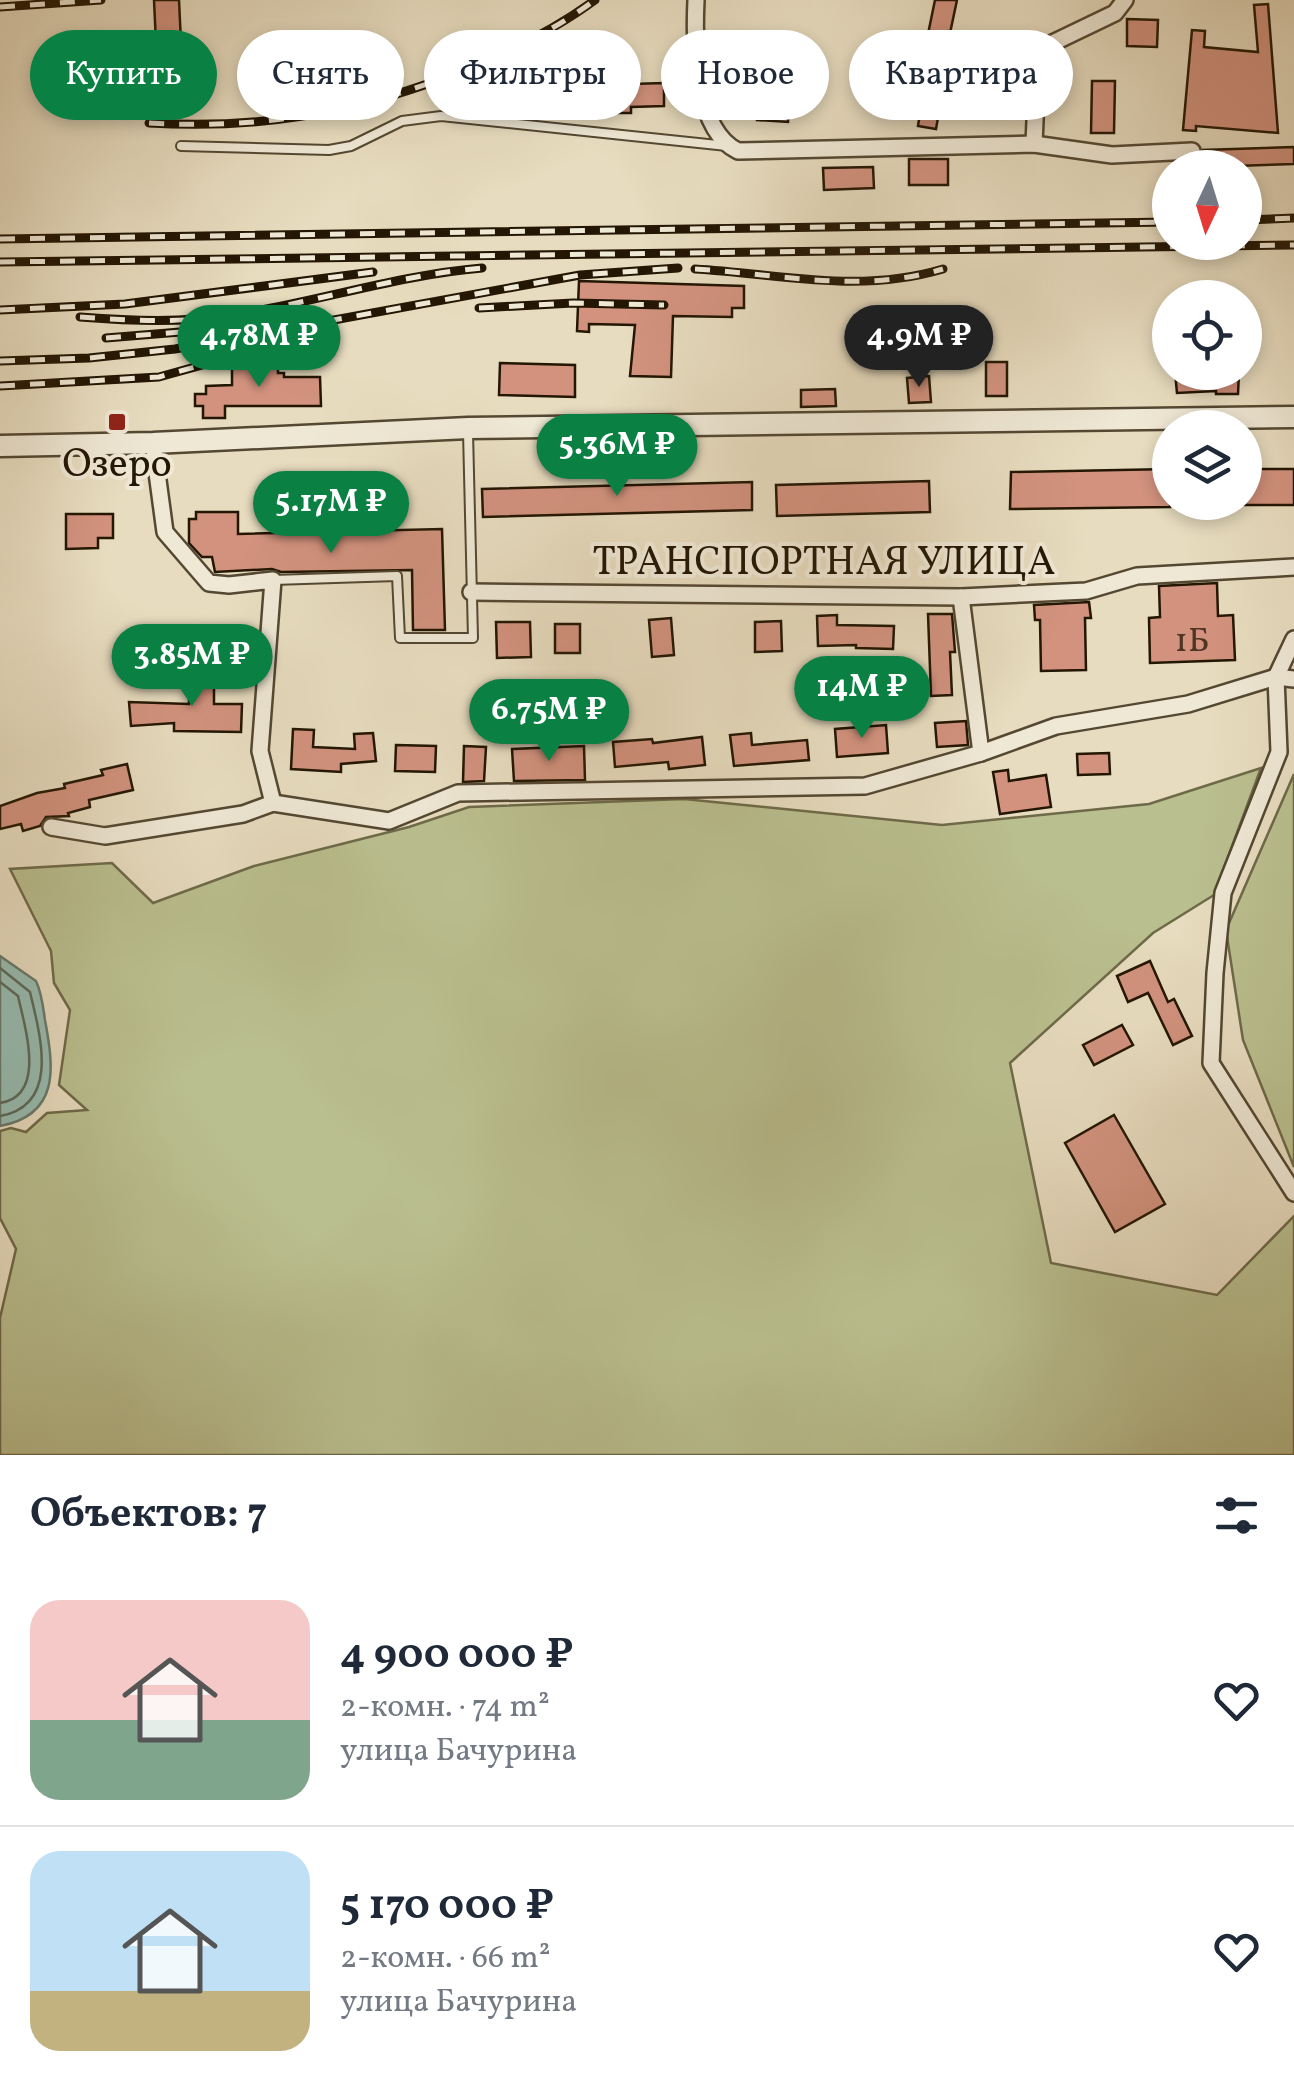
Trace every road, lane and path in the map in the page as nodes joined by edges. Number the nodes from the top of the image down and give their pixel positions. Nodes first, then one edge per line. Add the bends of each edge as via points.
1 (696, 0) edge
2 (1125, 0) edge
3 (711, 121) junction
4 (696, 142) junction
5 (1034, 144) junction
6 (181, 146) dead end
7 (727, 146) junction
8 (1152, 154) edge
9 (1294, 417) edge
10 (468, 428) junction
11 (153, 443) junction
12 (0, 446) edge
13 (1294, 567) edge
14 (274, 580) junction
15 (471, 592) junction
16 (961, 596) junction
17 (1294, 639) edge
18 (1276, 677) junction
19 (1294, 678) edge
20 (982, 753) junction
21 (273, 803) junction
22 (51, 827) dead end
23 (1294, 1193) edge

1 - 3 street via 696,64
2 - 5 street via 1115,13 1038,50
3 - 4 lane
3 - 7 street
4 - 6 lane via 441,116 402,121 329,150
4 - 7 lane
5 - 7 street via 750,152
5 - 8 street
9 - 10 street
10 - 11 street
10 - 15 lane
11 - 12 street
11 - 14 street via 164,532 209,583
13 - 16 street, ТРАНСПОРТНАЯ УЛИЦА via 1137,576 1086,591
14 - 15 lane via 397,576 400,638 473,638
14 - 21 street via 260,751
15 - 16 street, ТРАНСПОРТНАЯ УЛИЦА
16 - 20 street
17 - 18 street
18 - 19 street
18 - 20 street via 1188,704 1056,726
18 - 23 street via 1279,752 1223,892 1211,1063
20 - 21 street via 865,786 458,793 389,821
21 - 22 street via 106,836

